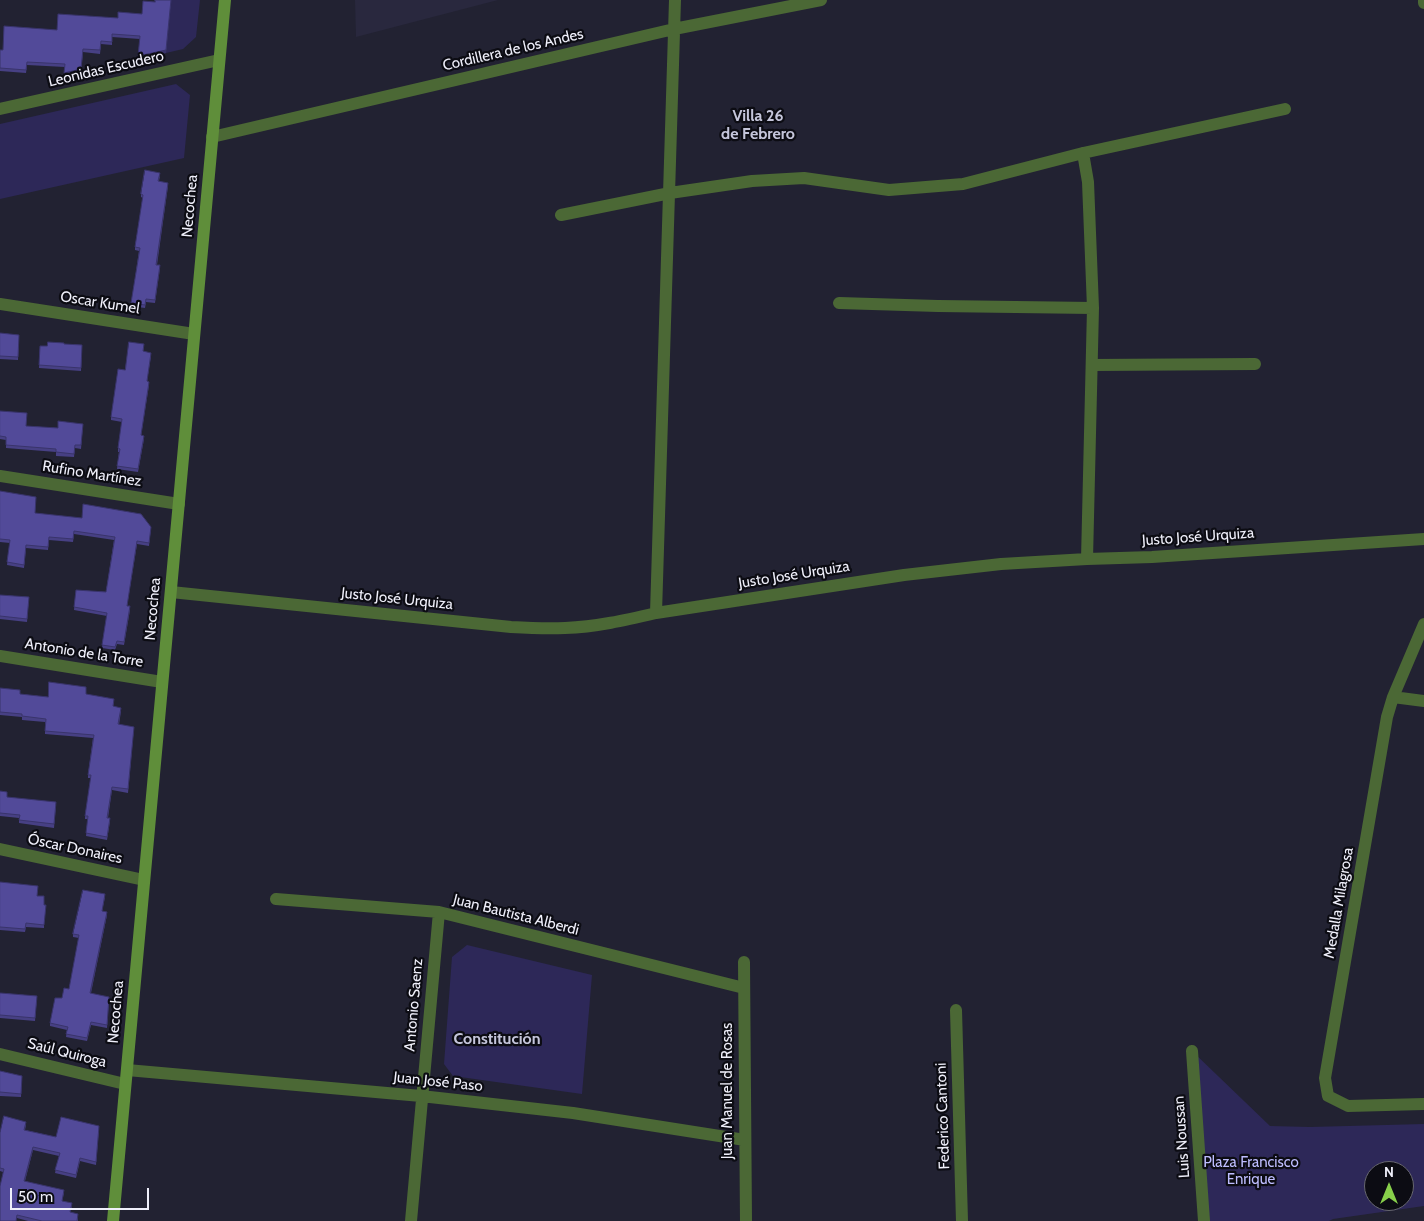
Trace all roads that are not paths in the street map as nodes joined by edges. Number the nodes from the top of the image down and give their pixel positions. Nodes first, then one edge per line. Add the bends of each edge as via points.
1 (225, 0) edge
2 (675, 0) edge
3 (821, 0) edge
4 (674, 29) junction
5 (219, 60) junction
6 (0, 109) edge
7 (1285, 109) dead end
8 (212, 137) junction
9 (1083, 153) junction
10 (670, 193) junction
11 (561, 214) dead end
12 (839, 302) dead end
13 (0, 304) edge
14 (1092, 308) junction
15 (194, 334) junction
16 (1255, 364) dead end
17 (1092, 365) junction
18 (0, 476) edge
19 (178, 504) junction
20 (1424, 539) edge
21 (1087, 559) junction
22 (171, 592) junction
23 (656, 614) junction
24 (1424, 624) edge
25 (0, 656) edge
26 (162, 682) junction
27 (1393, 697) junction
28 (1424, 701) edge
29 (0, 849) edge
30 (144, 880) junction
31 (276, 899) dead end
32 (439, 912) junction
33 (744, 962) dead end
34 (744, 988) junction
35 (956, 1010) dead end
36 (1192, 1051) dead end
37 (0, 1054) edge
38 (127, 1070) junction
39 (126, 1084) junction
40 (421, 1096) junction
41 (1424, 1104) edge
42 (745, 1140) junction
43 (113, 1221) edge
44 (411, 1221) edge
45 (746, 1221) edge
46 (962, 1221) edge
47 (1204, 1221) edge

1 - 5 main road, Necochea
2 - 4 street
3 - 4 street, Cordillera de los Andes
4 - 8 street, Cordillera de los Andes
4 - 10 street
5 - 6 street, Leonidas Escudero
5 - 8 main road, Necochea
7 - 9 street
8 - 15 main road, Necochea
9 - 10 street via 963,184 889,190 804,178 752,180
9 - 14 street via 1088,190
10 - 11 street
10 - 23 street
12 - 14 street
13 - 15 street, Oscar Kumel
14 - 17 street
15 - 19 main road, Necochea
16 - 17 street
17 - 21 street
18 - 19 street, Rufino Martínez
19 - 22 main road, Necochea
20 - 21 street, Justo José Urquiza
21 - 23 street, Justo José Urquiza via 904,574
22 - 23 street, Justo José Urquiza via 511,627 594,626
22 - 26 main road, Necochea
24 - 27 street, Medalla Milagrosa
25 - 26 street, Antonio de la Torre
26 - 30 main road, Necochea
27 - 28 street
27 - 41 street, Medalla Milagrosa via 1325,1078 1328,1096 1348,1106
29 - 30 street, Óscar Donaires
30 - 38 main road, Necochea
31 - 32 street, Juan Bautista Alberdi
32 - 34 street, Juan Bautista Alberdi
32 - 40 street, Antonio Saenz
33 - 34 street, Juan Manuel de Rosas
34 - 42 street, Juan Manuel de Rosas
35 - 46 street, Federico Cantoni
36 - 47 street, Luis Noussan
37 - 39 street, Saúl Quiroga
38 - 39 main road, Necochea
38 - 40 street, Juan José Paso
39 - 43 main road, Necochea
40 - 42 street, Juan José Paso via 573,1113
40 - 44 street, Antonio Saenz
42 - 45 street, Juan Manuel de Rosas

